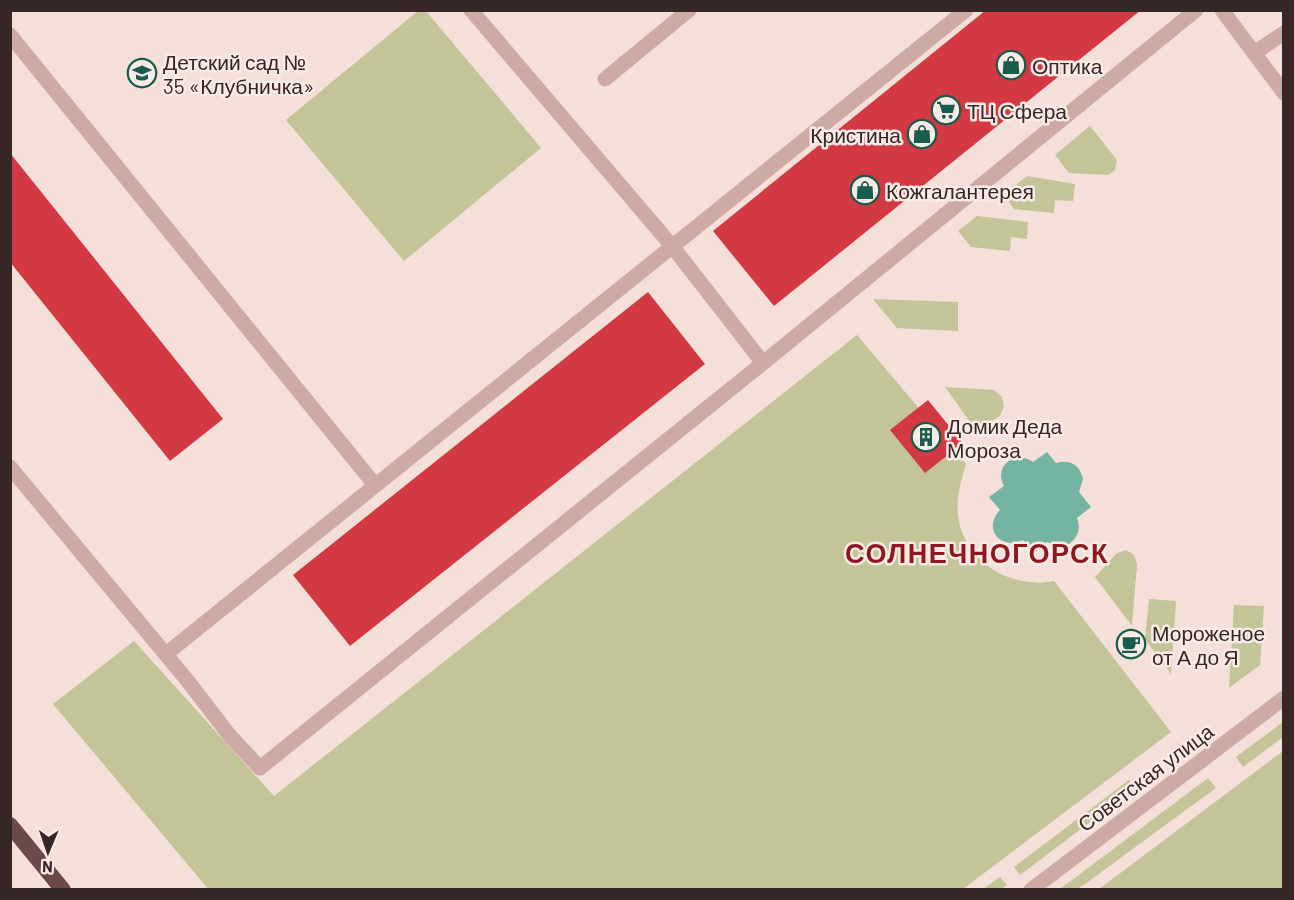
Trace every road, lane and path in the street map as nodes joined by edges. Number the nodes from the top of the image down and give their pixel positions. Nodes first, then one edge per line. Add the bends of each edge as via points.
1 (471, 10) edge
2 (689, 10) edge
3 (966, 10) edge
4 (1196, 10) edge
5 (1222, 10) edge
6 (1284, 33) edge
7 (10, 35) edge
8 (1254, 54) junction
9 (605, 79) dead end
10 (1284, 93) edge
11 (672, 246) junction
12 (764, 363) junction
13 (10, 467) edge
14 (375, 485) junction
15 (166, 654) junction
16 (1284, 698) edge
17 (10, 825) edge
18 (63, 890) edge
19 (1031, 890) edge

1 - 11 street
2 - 9 street
3 - 11 street
4 - 12 street
5 - 8 street
6 - 8 street
7 - 14 street
8 - 10 street
11 - 12 street
11 - 14 street
12 - 15 street via 261,768
13 - 15 street
14 - 15 street
16 - 19 street, Советская улица
17 - 18 highway

